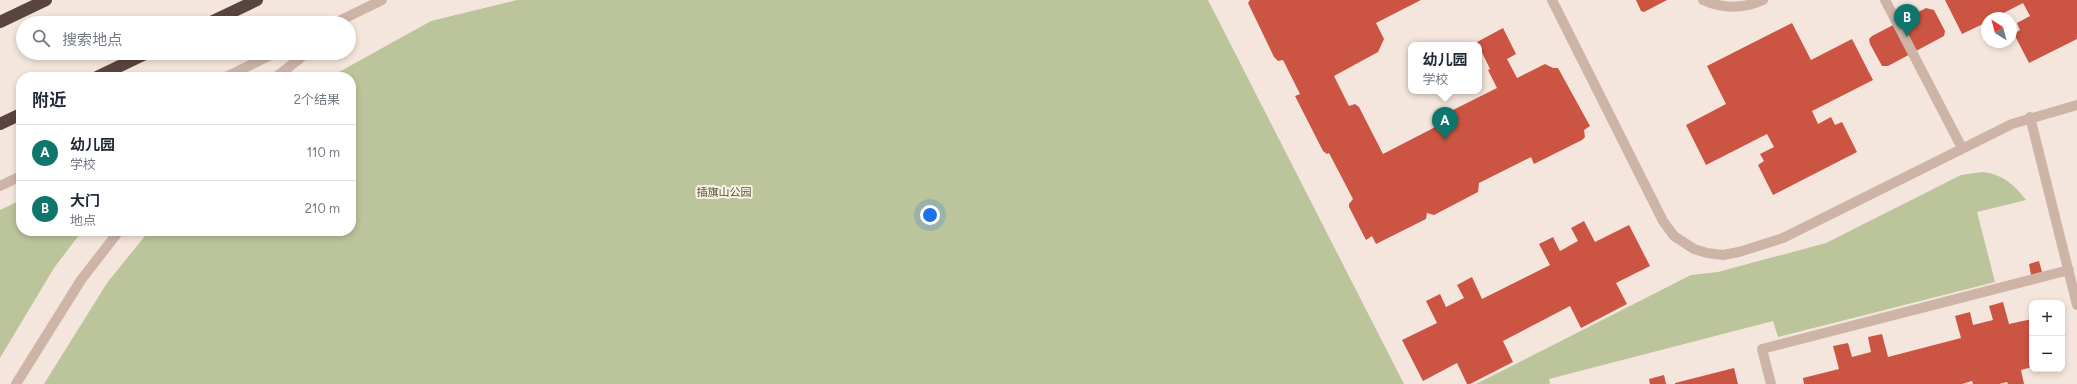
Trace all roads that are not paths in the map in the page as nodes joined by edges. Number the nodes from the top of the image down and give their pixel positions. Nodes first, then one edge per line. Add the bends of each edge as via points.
1 (46, 0) edge
2 (257, 0) edge
3 (382, 0) edge
4 (1552, 0) edge
5 (1703, 0) edge
6 (1763, 0) edge
7 (1885, 0) edge
8 (365, 8) junction
9 (224, 16) edge
10 (349, 16) edge
11 (355, 16) edge
12 (0, 22) edge
13 (132, 60) edge
14 (261, 60) edge
15 (298, 60) edge
16 (107, 72) edge
17 (236, 72) edge
18 (282, 72) edge
19 (2077, 105) edge
20 (16, 116) edge
21 (2030, 117) junction
22 (0, 124) edge
23 (1962, 148) junction
24 (16, 178) edge
25 (0, 186) edge
26 (115, 236) edge
27 (2069, 270) junction
28 (2077, 305) edge
29 (16, 384) edge
30 (1771, 384) edge

1 - 12 highway
2 - 9 highway
3 - 8 street
4 - 23 street via 1663,220 1674,236 1694,249 1723,255 1776,241
5 - 6 street via 1737,8
7 - 23 street
8 - 10 street
8 - 11 street
13 - 16 highway
14 - 17 street
15 - 18 street
19 - 21 street
20 - 22 highway
21 - 23 street
21 - 27 street
24 - 25 street
26 - 29 street via 82,280
27 - 28 street
27 - 30 street via 1762,349

